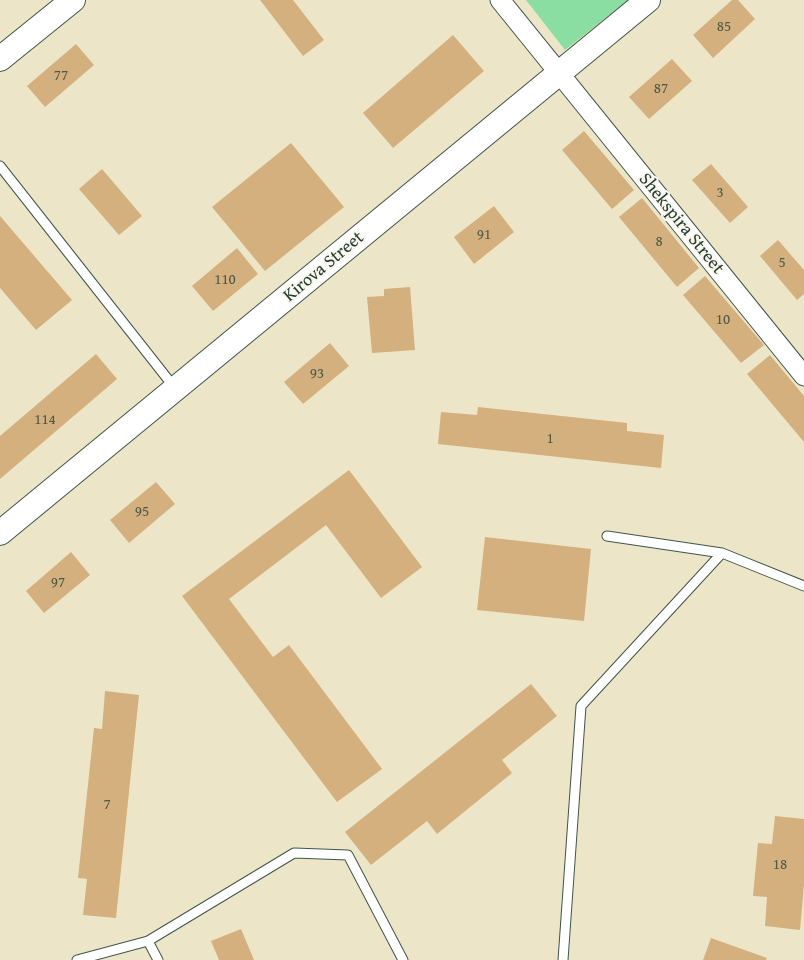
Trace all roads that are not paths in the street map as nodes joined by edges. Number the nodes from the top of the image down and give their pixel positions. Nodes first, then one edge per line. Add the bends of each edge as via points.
1 (73, 0) edge
2 (500, 0) edge
3 (648, 0) edge
4 (0, 59) edge
5 (557, 73) junction
6 (0, 166) edge
7 (804, 376) edge
8 (176, 389) junction
9 (0, 533) edge
10 (607, 536) dead end
11 (722, 553) junction
12 (804, 586) edge
13 (148, 941) junction
14 (77, 960) edge
15 (158, 960) edge
16 (403, 960) edge
17 (563, 960) edge

1 - 4 street
2 - 5 street, Shekspira Street
3 - 5 street, Kirova Street
5 - 7 street, Shekspira Street
5 - 8 street, Kirova Street
6 - 8 lane
8 - 9 street, Kirova Street
10 - 11 lane
11 - 12 lane
11 - 17 lane via 581,706
13 - 14 lane
13 - 15 lane
13 - 16 lane via 294,853 348,856

